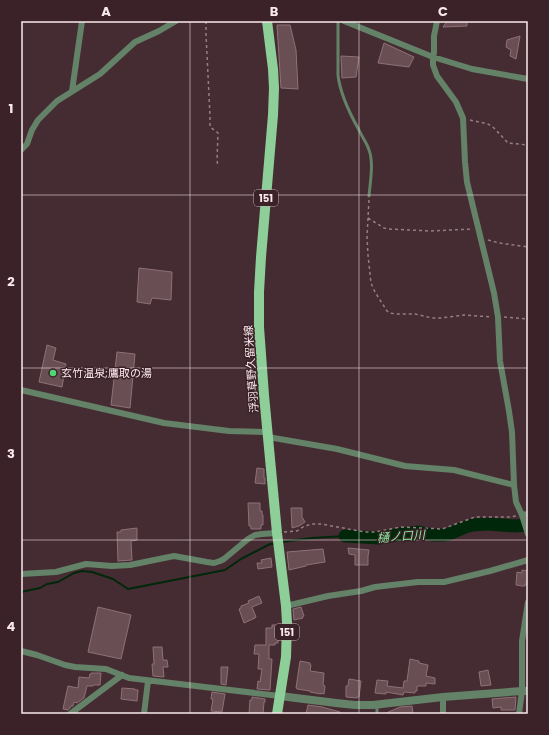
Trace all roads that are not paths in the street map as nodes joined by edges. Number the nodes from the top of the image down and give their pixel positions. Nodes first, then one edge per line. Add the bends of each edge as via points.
1 (82, 21) edge
2 (176, 21) edge
3 (267, 21) edge
4 (338, 21) edge
5 (344, 21) edge
6 (437, 21) edge
7 (433, 57) junction
8 (528, 79) edge
9 (72, 91) junction
10 (21, 150) edge
11 (369, 196) road end
12 (21, 390) edge
13 (268, 435) junction
14 (514, 485) junction
15 (524, 516) edge
16 (528, 533) edge
17 (277, 535) junction
18 (528, 560) edge
19 (21, 574) edge
20 (528, 602) edge
21 (286, 606) junction
22 (21, 651) edge
23 (122, 675) junction
24 (148, 681) junction
25 (525, 691) edge
26 (280, 696) junction
27 (443, 697) junction
28 (377, 704) junction
29 (70, 714) edge
30 (144, 714) edge
31 (277, 714) edge
32 (377, 714) edge
33 (443, 714) edge
34 (519, 714) edge

1 - 9 street
2 - 9 street via 135,42 100,74
3 - 13 main road, 浮羽草野久留米線 / 151 via 274,88 259,292 261,359
4 - 11 lane via 339,82 350,113 369,150
5 - 7 street
6 - 7 street
7 - 8 street via 472,69
7 - 14 street via 437,76 456,102 462,118 467,182 498,317 500,361 512,432
9 - 10 street via 57,101 38,120 27,144
12 - 13 street via 164,423
13 - 14 street via 405,466 454,470
13 - 17 main road, 浮羽草野久留米線 / 151
14 - 15 street via 516,502
15 - 16 street
17 - 19 street via 262,534 248,538 224,559 214,563 174,556 130,565 86,564 56,572
17 - 21 main road, 浮羽草野久留米線 / 151
18 - 21 street via 444,582 375,587
20 - 25 street via 522,641
21 - 26 main road, 浮羽草野久留米線 / 151 via 286,658
22 - 23 street via 65,665 106,669
23 - 24 street
23 - 29 street
24 - 26 street
24 - 30 street
25 - 27 street
25 - 34 street
26 - 28 street via 355,705
26 - 31 main road, 浮羽草野久留米線 / 151
27 - 28 street
27 - 33 street
28 - 32 lane

